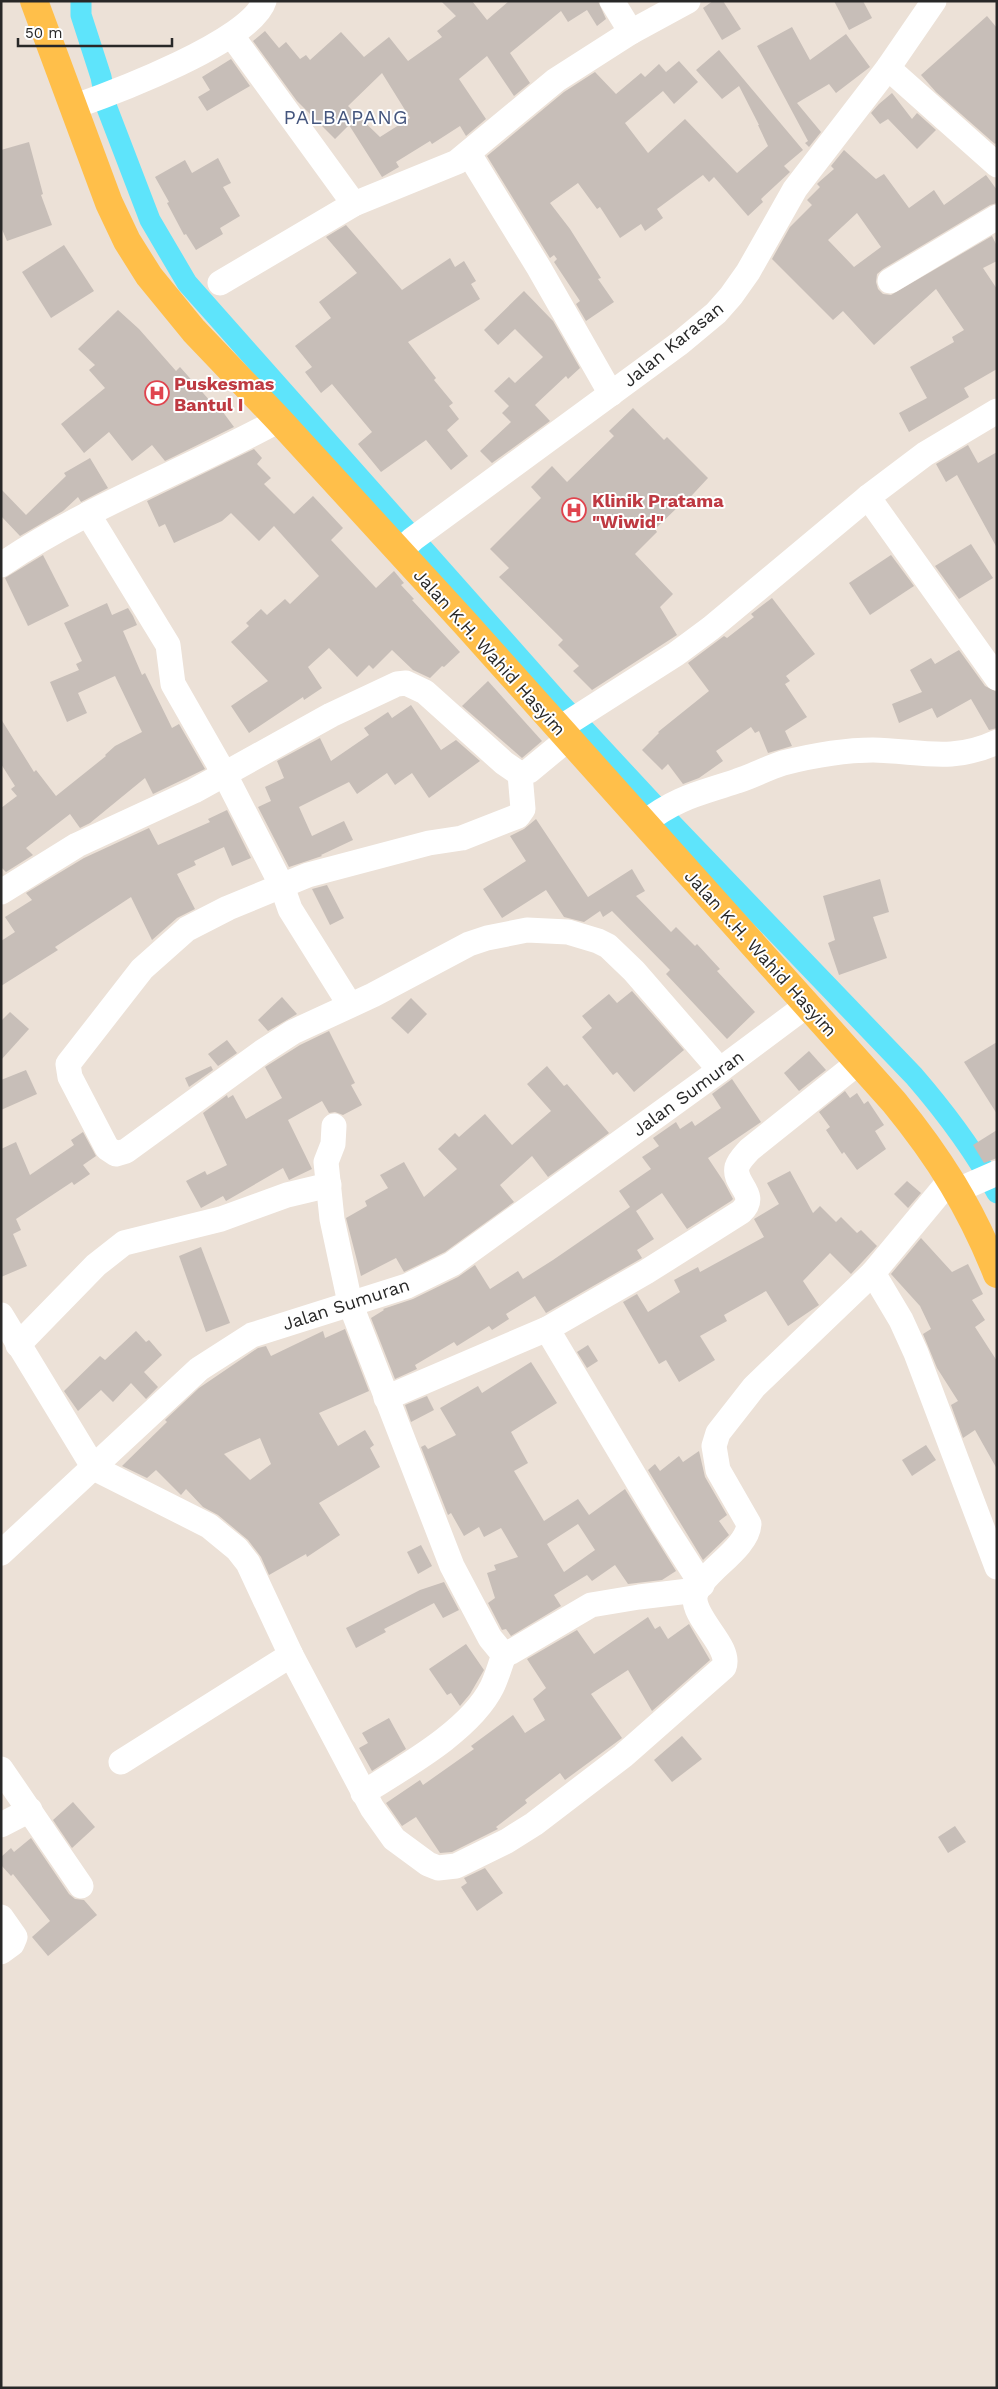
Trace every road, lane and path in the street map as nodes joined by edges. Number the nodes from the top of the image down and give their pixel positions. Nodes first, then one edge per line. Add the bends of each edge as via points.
1 (34, 1) edge
2 (264, 1) edge
3 (612, 1) edge
4 (688, 1) edge
5 (934, 1) edge
6 (631, 32) junction
7 (232, 36) junction
8 (888, 68) junction
9 (73, 107) junction
10 (469, 154) junction
11 (995, 160) edge
12 (354, 204) junction
13 (997, 217) edge
14 (890, 281) dead end
15 (220, 283) dead end
16 (611, 394) junction
17 (997, 411) edge
18 (279, 420) junction
19 (868, 496) junction
20 (88, 514) junction
21 (406, 546) junction
22 (1, 565) edge
23 (997, 678) edge
24 (567, 728) junction
25 (997, 742) edge
26 (520, 774) junction
27 (225, 775) junction
28 (649, 820) junction
29 (282, 886) junction
30 (1, 892) edge
31 (350, 1005) junction
32 (807, 1005) junction
33 (859, 1062) junction
34 (720, 1070) junction
35 (334, 1126) dead end
36 (993, 1174) edge
37 (329, 1185) junction
38 (957, 1186) junction
39 (873, 1273) junction
40 (997, 1274) edge
41 (350, 1303) junction
42 (1, 1316) edge
43 (546, 1329) junction
44 (18, 1345) junction
45 (386, 1398) junction
46 (94, 1468) junction
47 (1, 1552) edge
48 (997, 1567) edge
49 (699, 1588) junction
50 (291, 1655) junction
51 (504, 1655) junction
52 (121, 1762) dead end
53 (1, 1769) edge
54 (363, 1793) junction
55 (30, 1810) junction
56 (1, 1825) edge
57 (81, 1886) dead end
58 (1, 1917) edge
59 (1, 1952) edge

1 - 9 main road, Jalan K.H. Wahid Hasyim
2 - 7 street via 257,15
3 - 6 street
4 - 6 street
5 - 8 street, Jalan Karasan
6 - 10 street via 556,80
7 - 9 street via 112,93
7 - 12 street
8 - 11 street
8 - 16 street, Jalan Karasan via 795,189 731,296 680,343
9 - 18 main road, Jalan K.H. Wahid Hasyim via 109,203 149,276 194,331
10 - 12 street
10 - 16 street
12 - 15 street
13 - 14 street
16 - 21 street, Jalan Karasan
17 - 19 street via 931,450
18 - 20 street via 225,450
18 - 21 main road, Jalan K.H. Wahid Hasyim
19 - 23 street
19 - 24 street via 711,628 649,673 592,707
20 - 22 street
20 - 27 street via 168,645 173,684
21 - 24 main road, Jalan K.H. Wahid Hasyim
24 - 26 street via 529,771
24 - 28 main road, Jalan K.H. Wahid Hasyim
25 - 28 street via 978,751 955,755 873,750 783,764 679,800
26 - 27 street via 425,692 406,683 363,698
26 - 29 street via 523,809 518,816 462,838 430,843 327,870
27 - 29 street
27 - 30 street via 77,845
28 - 32 main road, Jalan K.H. Wahid Hasyim
29 - 31 street via 290,909
29 - 31 street via 228,908 173,940 142,969 72,1057 67,1070 107,1148 116,1154 126,1151 277,1042
31 - 34 street via 487,938 528,930 568,932 598,940 619,955
32 - 33 main road, Jalan K.H. Wahid Hasyim
32 - 34 street, Jalan Sumuran
33 - 38 main road, Jalan K.H. Wahid Hasyim via 926,1140
33 - 43 street via 749,1150 737,1170 748,1198 747,1206 741,1212 646,1272
34 - 41 street, Jalan Sumuran via 452,1264 407,1286
35 - 37 street via 333,1144 326,1162
36 - 38 street
37 - 41 street via 332,1218
37 - 44 street via 288,1195 221,1219 124,1243 96,1264
38 - 39 street
38 - 40 main road, Jalan K.H. Wahid Hasyim via 980,1230
39 - 48 street via 916,1352
39 - 49 street via 754,1387 718,1434 714,1446 718,1470 747,1518 748,1529 744,1538
41 - 45 street
41 - 46 street, Jalan Sumuran via 252,1335 233,1345 199,1369
42 - 44 street
43 - 45 street
43 - 49 street
44 - 46 street
45 - 51 street via 452,1566 490,1638
46 - 47 street, Jalan Sumuran
46 - 50 street via 209,1526 237,1549 248,1563
49 - 51 street via 591,1605
49 - 54 street via 696,1605 724,1655 724,1667 623,1756 507,1841 456,1866 438,1868 418,1858 394,1839
50 - 52 street
50 - 54 street
51 - 54 street via 492,1687 465,1722
53 - 55 street
55 - 56 street
55 - 57 street
58 - 59 street via 14,1938 12,1944

